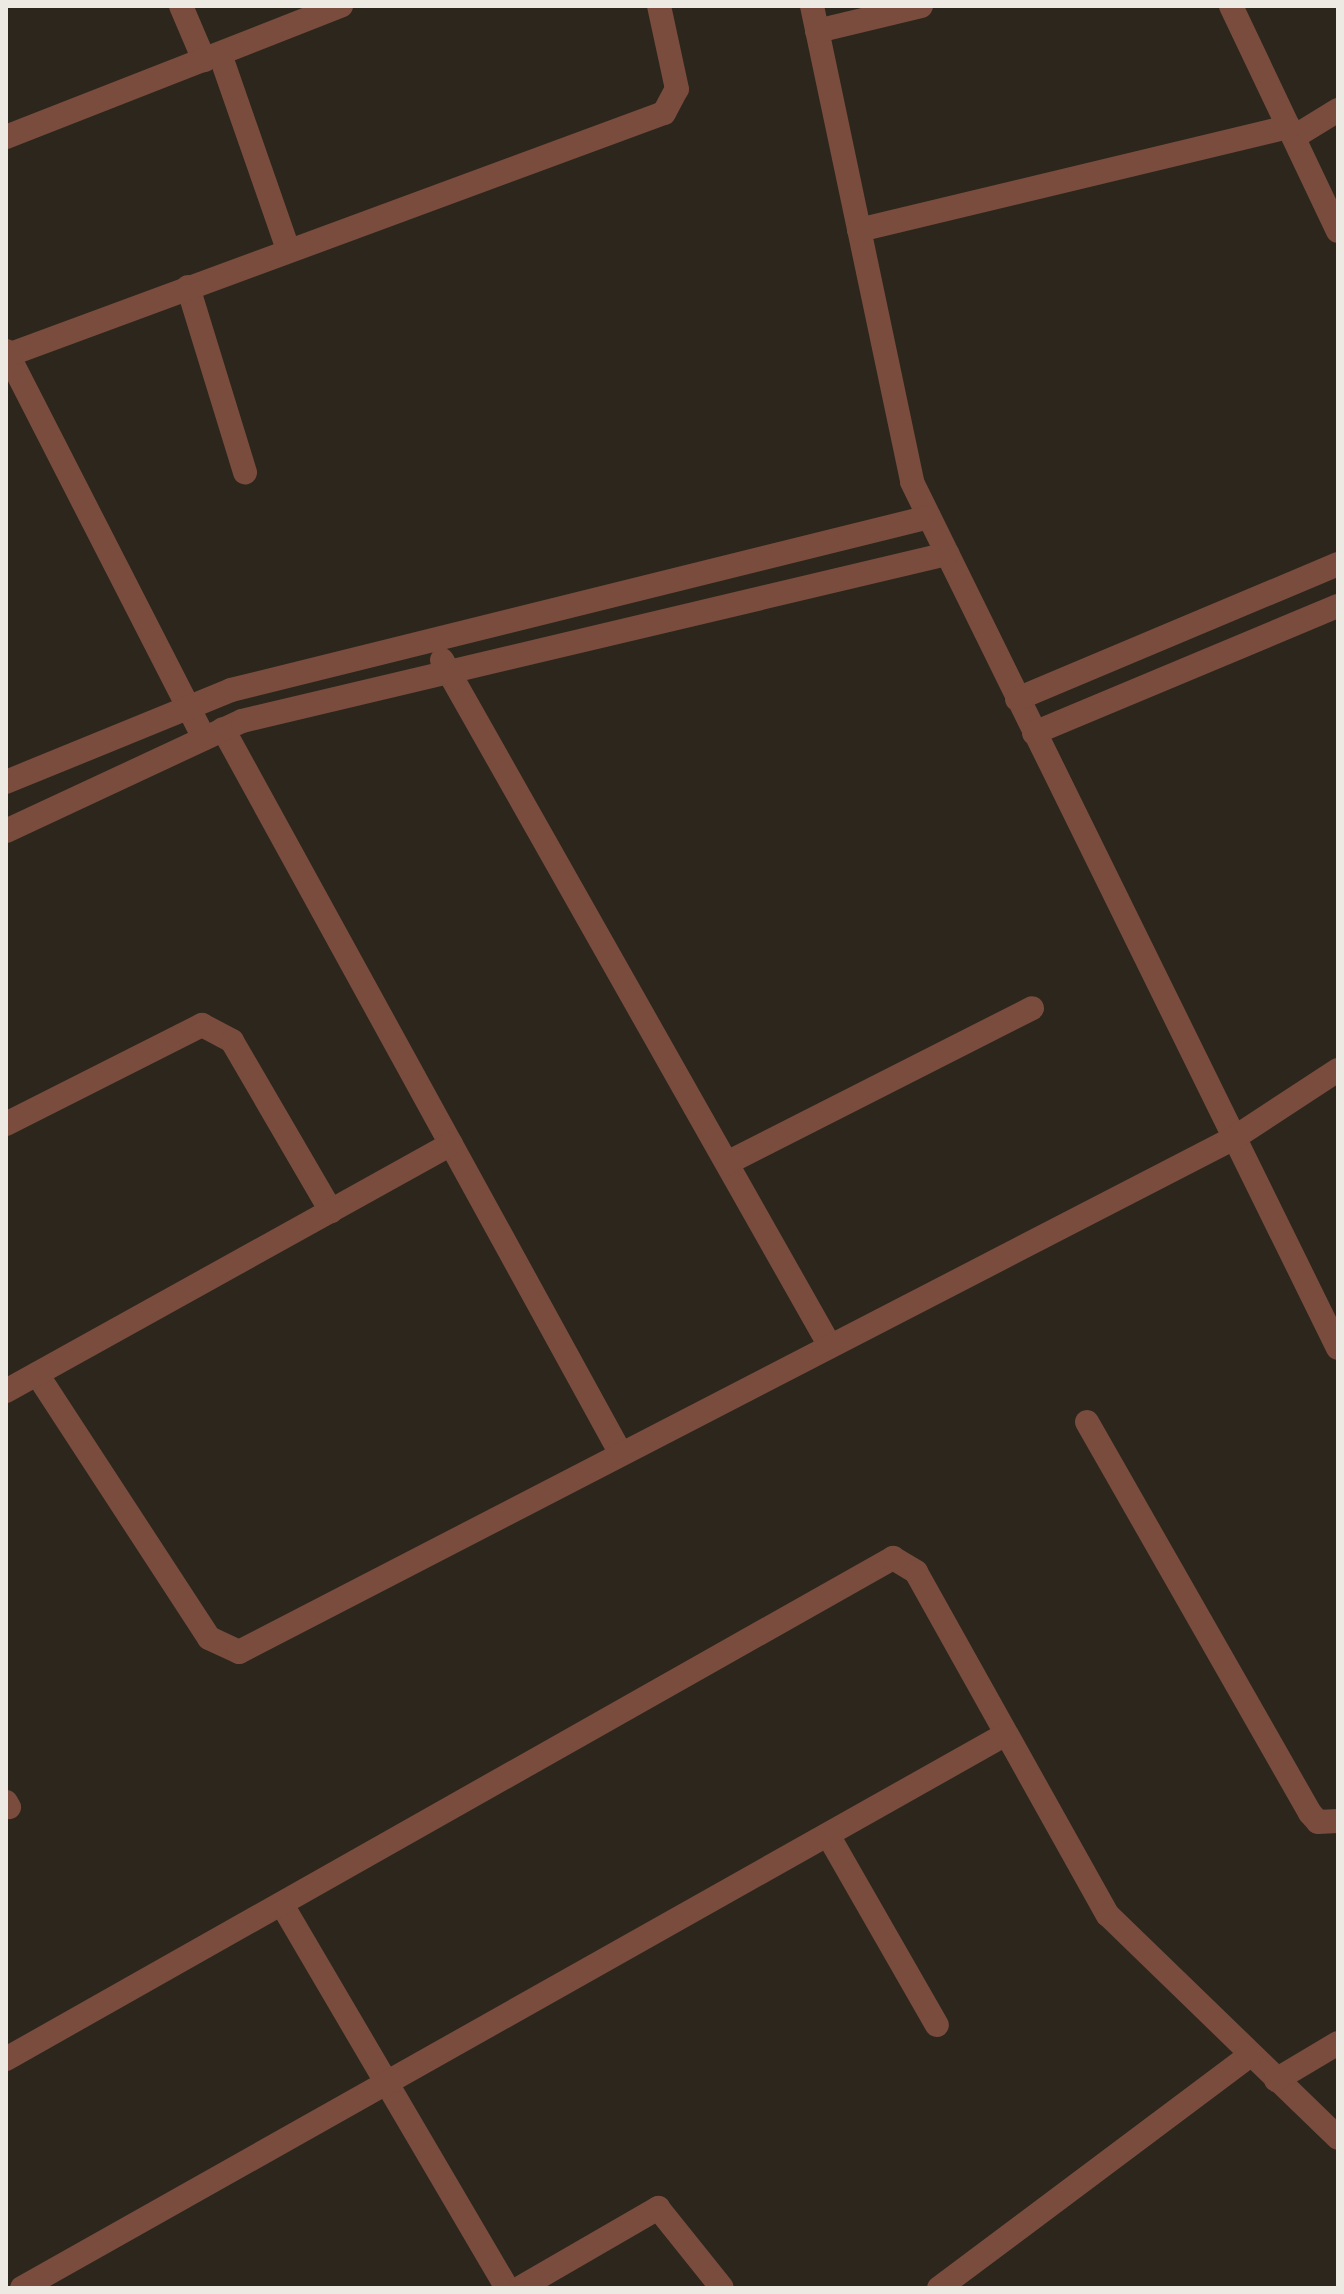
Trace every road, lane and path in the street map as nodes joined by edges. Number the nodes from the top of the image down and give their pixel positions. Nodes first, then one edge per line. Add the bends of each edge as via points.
1 (181, 6) edge
2 (341, 6) edge
3 (659, 6) edge
4 (812, 6) edge
5 (921, 6) edge
6 (1231, 6) edge
7 (817, 31) junction
8 (212, 57) junction
9 (1338, 110) edge
10 (1291, 132) junction
11 (6, 137) edge
12 (859, 230) junction
13 (1338, 231) edge
14 (288, 249) junction
15 (188, 287) junction
16 (7, 353) edge
17 (245, 472) dead end
18 (929, 517) junction
19 (947, 554) junction
20 (1338, 564) edge
21 (1337, 608) edge
22 (432, 641) junction
23 (449, 672) junction
24 (1017, 699) junction
25 (188, 707) junction
26 (1034, 733) junction
27 (214, 734) junction
28 (6, 782) edge
29 (6, 794) edge
30 (14, 826) edge
31 (1032, 1008) dead end
32 (1338, 1070) edge
33 (6, 1124) edge
34 (1234, 1138) junction
35 (451, 1144) junction
36 (727, 1163) junction
37 (331, 1211) junction
38 (1331, 1316) edge
39 (830, 1346) junction
40 (1338, 1348) edge
41 (37, 1374) junction
42 (6, 1391) edge
43 (1087, 1422) dead end
44 (621, 1454) junction
45 (1006, 1734) junction
46 (1338, 1821) edge
47 (828, 1835) junction
48 (284, 1908) junction
49 (937, 2025) dead end
50 (1338, 2043) edge
51 (1251, 2055) junction
52 (6, 2059) edge
53 (1276, 2080) junction
54 (383, 2085) junction
55 (1338, 2138) edge
56 (22, 2288) edge
57 (507, 2288) edge
58 (520, 2288) edge
59 (722, 2288) edge
60 (939, 2288) edge

1 - 8 street
2 - 8 street
3 - 14 street via 677,89 672,108
4 - 7 street
5 - 7 street
6 - 10 street
7 - 12 street
8 - 11 street
8 - 14 street
9 - 10 street
10 - 12 street
10 - 13 street
12 - 18 street via 912,482
14 - 15 street
15 - 16 street
15 - 17 street
16 - 25 street
18 - 19 street
18 - 22 street
19 - 23 street
19 - 24 street
20 - 24 street
21 - 26 street
22 - 23 street
22 - 25 street
23 - 27 street
23 - 36 street
24 - 26 street
25 - 27 street
25 - 28 street
26 - 34 street
27 - 30 street
27 - 35 street
29 - 30 street
31 - 36 street
32 - 34 street
33 - 37 street via 202,1025 232,1041
34 - 38 street
34 - 39 street
35 - 37 street
35 - 44 street
36 - 39 street
37 - 41 street
38 - 40 street
39 - 44 street
41 - 42 street
41 - 44 street via 209,1638 239,1652
43 - 46 street via 1310,1813 1328,1824
45 - 47 street
45 - 48 street via 916,1572 893,1558
45 - 51 street via 1108,1915
47 - 49 street
47 - 54 street
48 - 52 street
48 - 54 street
50 - 53 street
51 - 53 street
51 - 60 street
53 - 55 street
54 - 56 street
54 - 57 street
58 - 59 street via 658,2208

